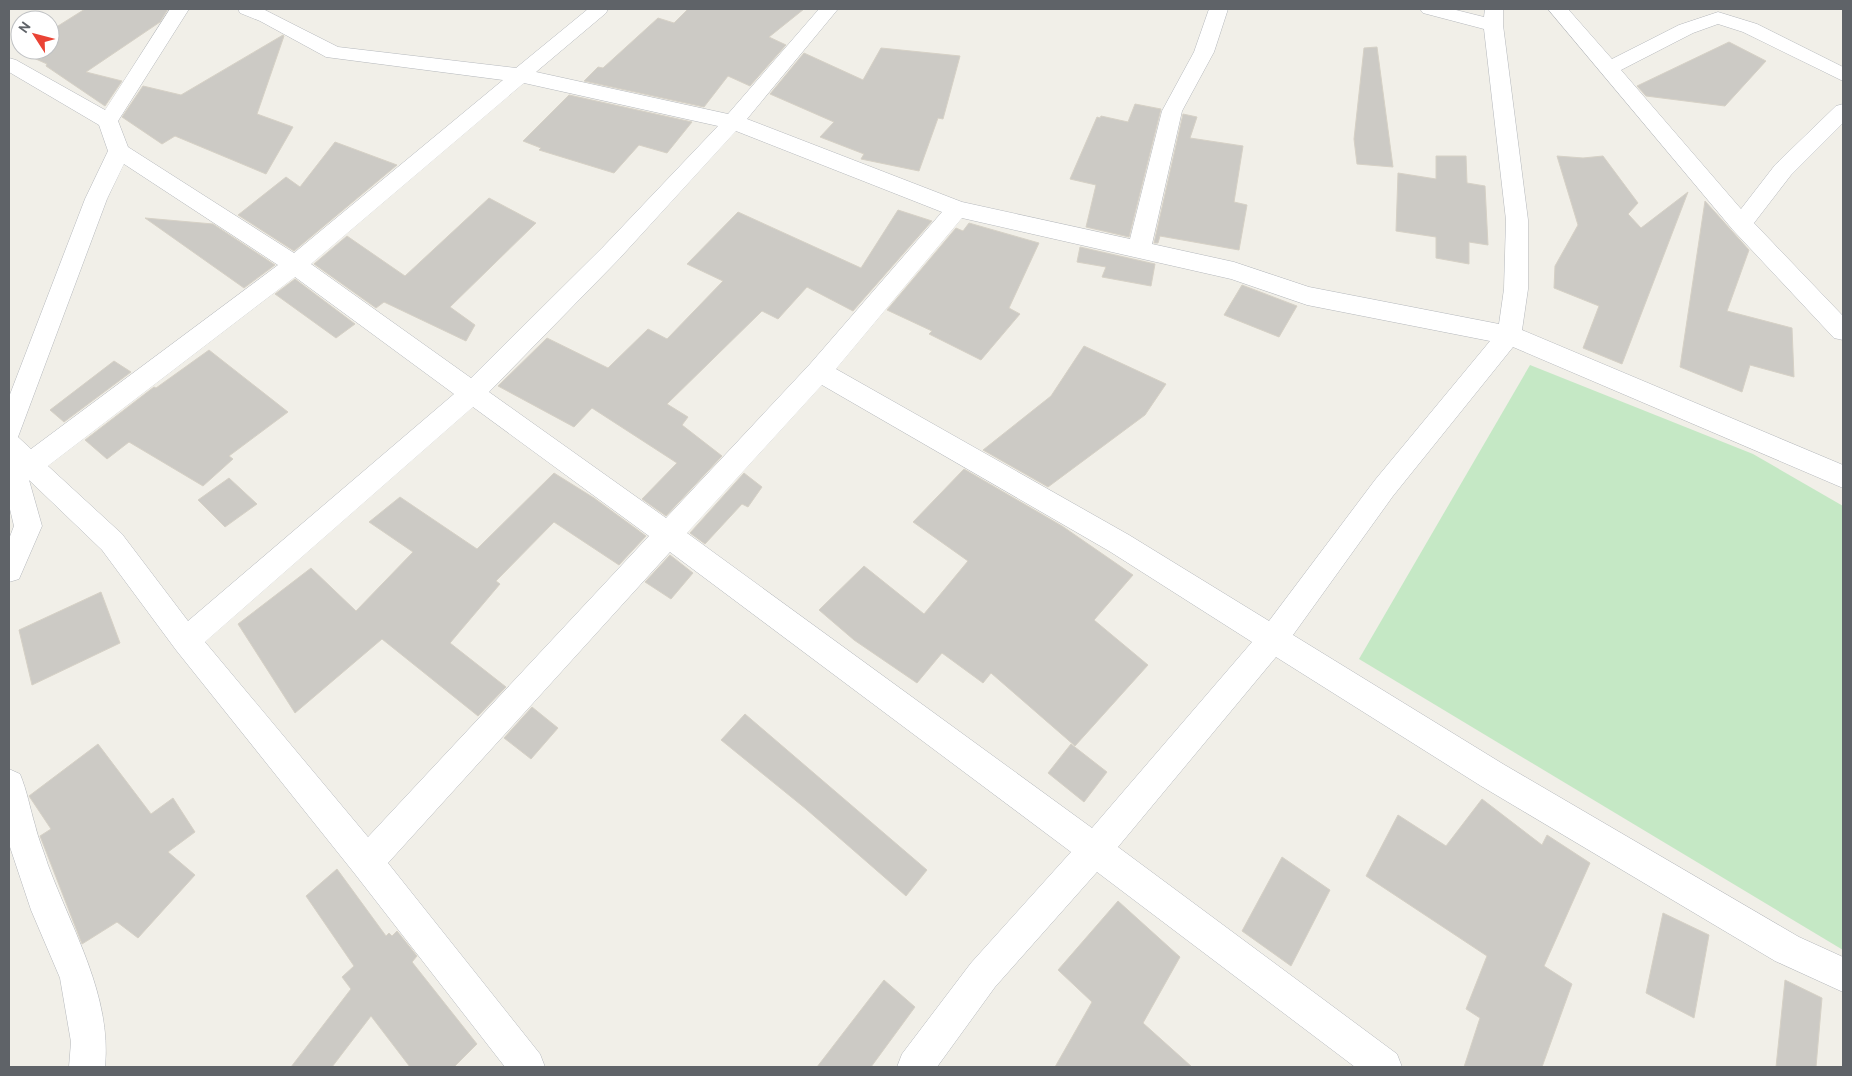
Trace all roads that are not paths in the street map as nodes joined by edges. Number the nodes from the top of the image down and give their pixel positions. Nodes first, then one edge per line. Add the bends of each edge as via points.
1 (180, 9) edge
2 (247, 9) edge
3 (599, 9) edge
4 (803, 9) edge
5 (1219, 9) edge
6 (1430, 9) edge
7 (1558, 9) edge
8 (825, 12) edge
9 (1494, 17) edge
10 (9, 64) edge
11 (1610, 68) junction
12 (518, 75) junction
13 (1843, 75) edge
14 (1843, 110) edge
15 (108, 121) junction
16 (733, 122) junction
17 (119, 151) junction
18 (957, 209) junction
19 (1741, 224) junction
20 (1139, 249) junction
21 (295, 265) junction
22 (1843, 331) edge
23 (1509, 335) junction
24 (819, 371) junction
25 (472, 394) junction
26 (9, 430) edge
27 (9, 444) edge
28 (20, 460) edge
29 (1843, 477) edge
30 (668, 534) junction
31 (9, 570) edge
32 (1274, 638) junction
33 (186, 641) junction
34 (9, 785) edge
35 (14, 829) edge
36 (1096, 850) junction
37 (367, 862) junction
38 (1843, 975) edge
39 (87, 1067) edge
40 (527, 1067) edge
41 (915, 1067) edge
42 (1384, 1067) edge

1 - 15 street
2 - 12 street via 333,52
3 - 12 street
4 - 8 street
5 - 20 street via 1204,52 1172,111
6 - 9 street
7 - 11 street
8 - 16 street
9 - 23 street via 1517,220 1516,289
10 - 15 street
11 - 13 street via 1686,29 1718,18 1750,28
11 - 19 street
12 - 16 street
12 - 21 street
14 - 19 street via 1783,170
15 - 17 street
16 - 18 street
16 - 25 street via 611,253
17 - 21 street
17 - 26 street via 96,199
18 - 20 street
18 - 24 street
19 - 22 street
20 - 23 street via 1234,271 1307,296
21 - 25 street
21 - 28 street
23 - 29 street
23 - 32 street via 1384,488
24 - 30 street
24 - 32 street via 1119,543
25 - 30 street
25 - 33 street
27 - 28 street
28 - 31 street via 28,526
28 - 33 street via 112,542
30 - 36 street
30 - 37 street
32 - 36 street
32 - 38 street via 1500,780 1787,949
33 - 37 street
34 - 35 street
35 - 39 street via 76,978 89,1042
36 - 41 street via 983,975
36 - 42 street
37 - 40 street

